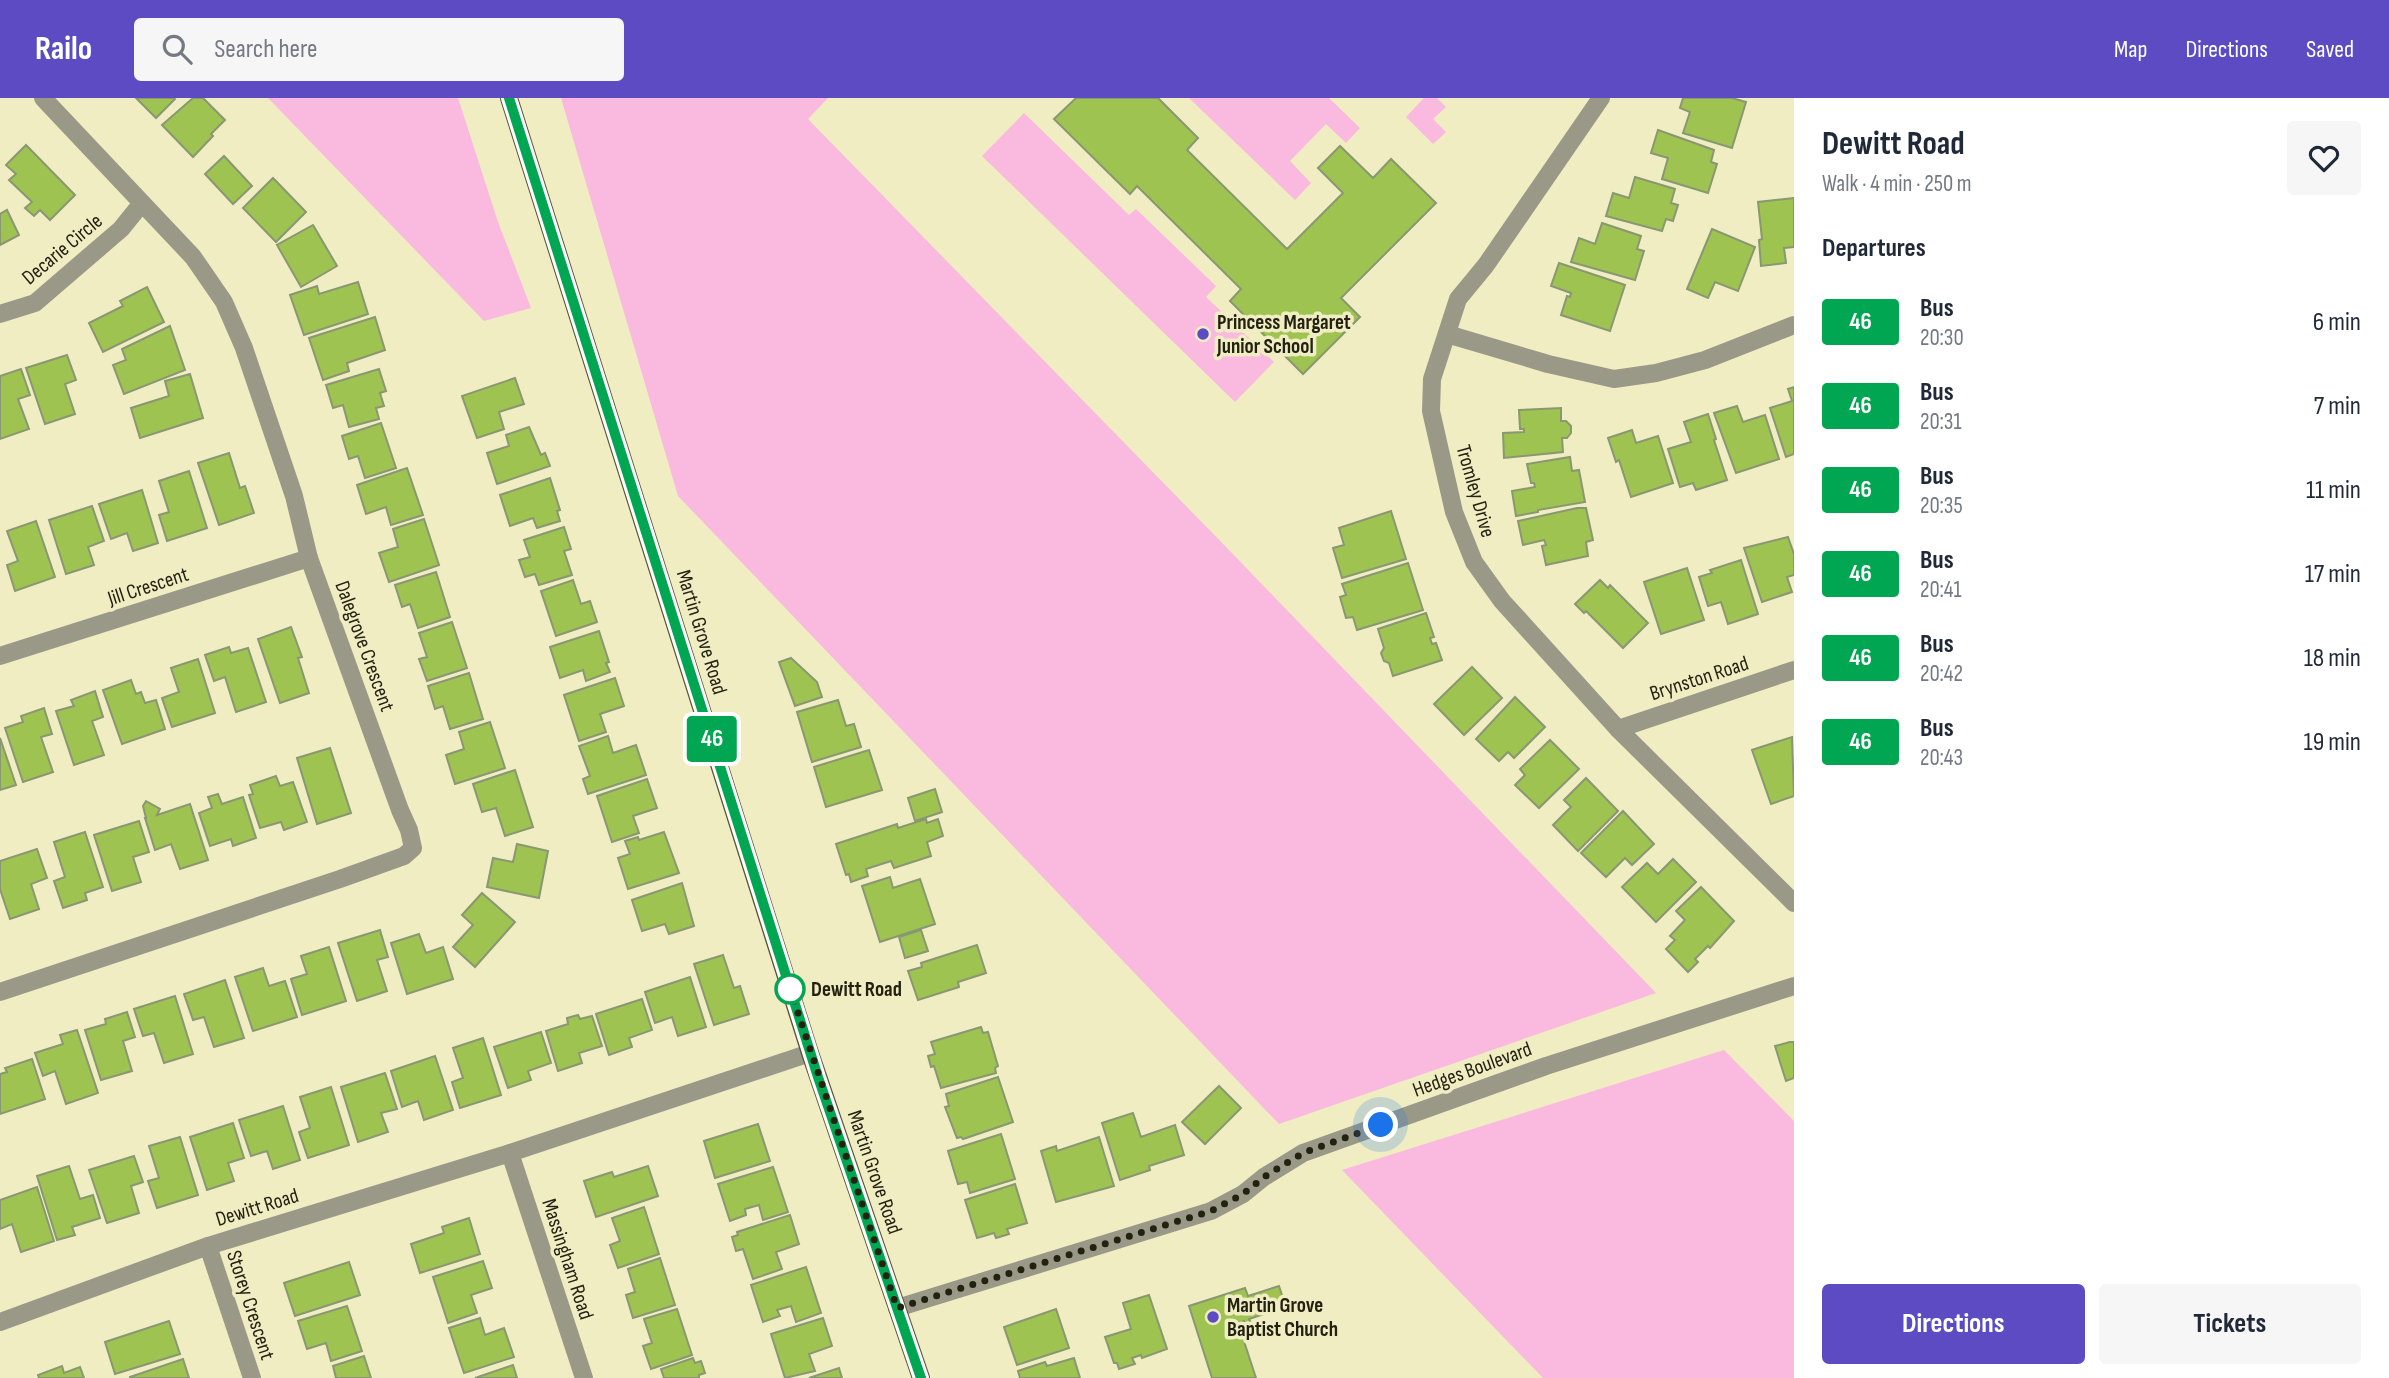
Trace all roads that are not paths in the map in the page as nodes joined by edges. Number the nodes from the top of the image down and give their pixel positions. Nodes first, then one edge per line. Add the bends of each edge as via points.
1 (43, 98) edge
2 (509, 98) edge
3 (1601, 98) edge
4 (142, 203) junction
5 (0, 314) edge
6 (1794, 325) edge
7 (1447, 334) junction
8 (309, 558) junction
9 (0, 656) edge
10 (1794, 670) edge
11 (1618, 729) junction
12 (1794, 903) edge
13 (1794, 986) edge
14 (0, 992) edge
15 (810, 1053) junction
16 (510, 1153) junction
17 (208, 1246) junction
18 (897, 1308) junction
19 (0, 1322) edge
20 (252, 1378) edge
21 (584, 1378) edge
22 (921, 1378) edge

1 - 4 street, Dalegrove Crescent
2 - 15 main road, Martin Grove Road
3 - 7 street, Tromley Drive via 1458,299
4 - 5 street, Decarie Circle via 121,229 35,303
4 - 8 street, Dalegrove Crescent via 193,257 224,303 294,496
6 - 7 street via 1705,360 1614,379
7 - 11 street, Tromley Drive via 1432,379 1432,411 1464,541 1502,601
8 - 9 street, Jill Crescent
8 - 14 street, Dalegrove Crescent via 413,848 404,856 340,879
10 - 11 street, Brynston Road
11 - 12 street, Tromley Drive
13 - 18 street, Hedges Boulevard via 1546,1066 1303,1153 1211,1211
15 - 16 street, Dewitt Road
15 - 18 main road, Martin Grove Road
16 - 17 street, Dewitt Road
16 - 21 street, Massingham Road
17 - 19 street, Dewitt Road
17 - 20 street, Storey Crescent
18 - 22 main road, Martin Grove Road

